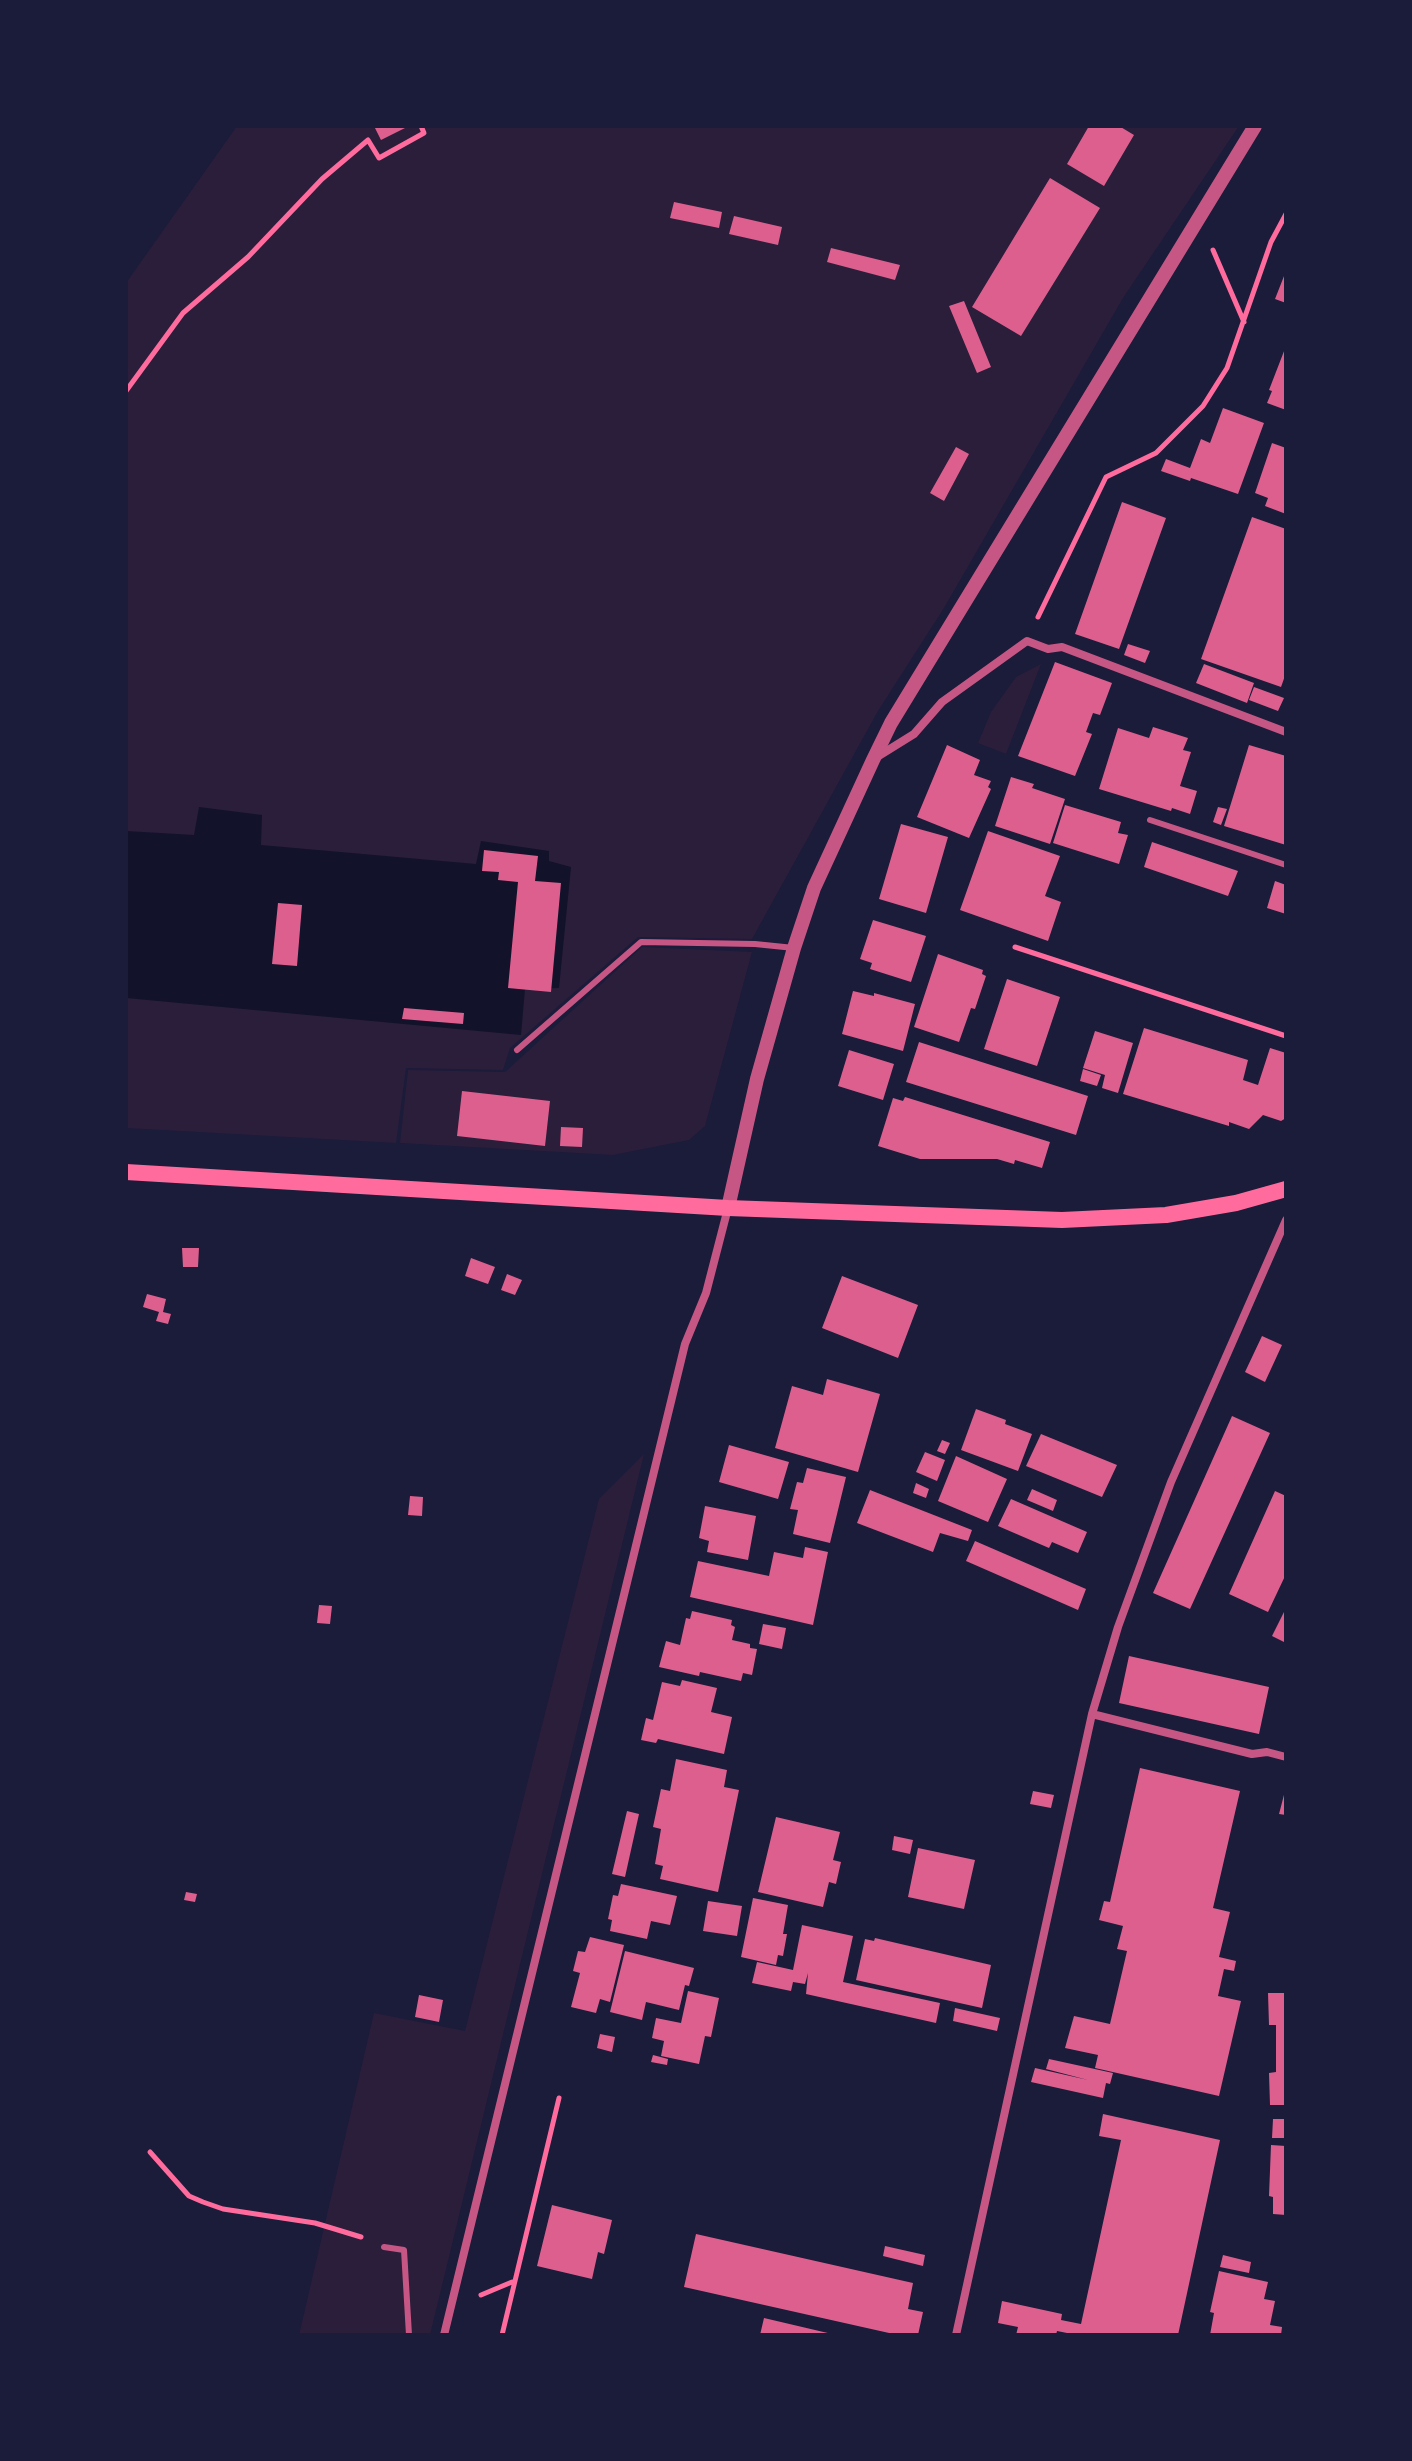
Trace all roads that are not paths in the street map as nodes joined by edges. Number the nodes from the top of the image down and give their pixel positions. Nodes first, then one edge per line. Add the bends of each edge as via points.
1 (1255, 126) edge
2 (1286, 732) edge
3 (873, 760) junction
4 (1150, 820) dead end
5 (1286, 865) edge
6 (794, 948) junction
7 (517, 1050) dead end
8 (126, 1172) edge
9 (1286, 1189) edge
10 (728, 1208) junction
11 (1286, 1220) edge
12 (1276, 1244) junction
13 (1286, 1248) edge
14 (1092, 1714) junction
15 (1286, 1757) edge
16 (384, 2247) road end
17 (409, 2335) edge
18 (444, 2335) edge
19 (956, 2335) edge

1 - 3 street
2 - 3 street via 1062,647 1048,649 1027,641 942,702 914,734
3 - 6 street via 814,888
4 - 5 lane
6 - 7 lane via 641,942
6 - 10 street
8 - 10 main road
9 - 10 main road via 1201,1210 1115,1219
10 - 18 street via 706,1293 685,1344
11 - 12 street
12 - 13 street
12 - 14 street via 1171,1482
14 - 15 street via 1252,1754
14 - 19 street
16 - 17 lane via 404,2250

